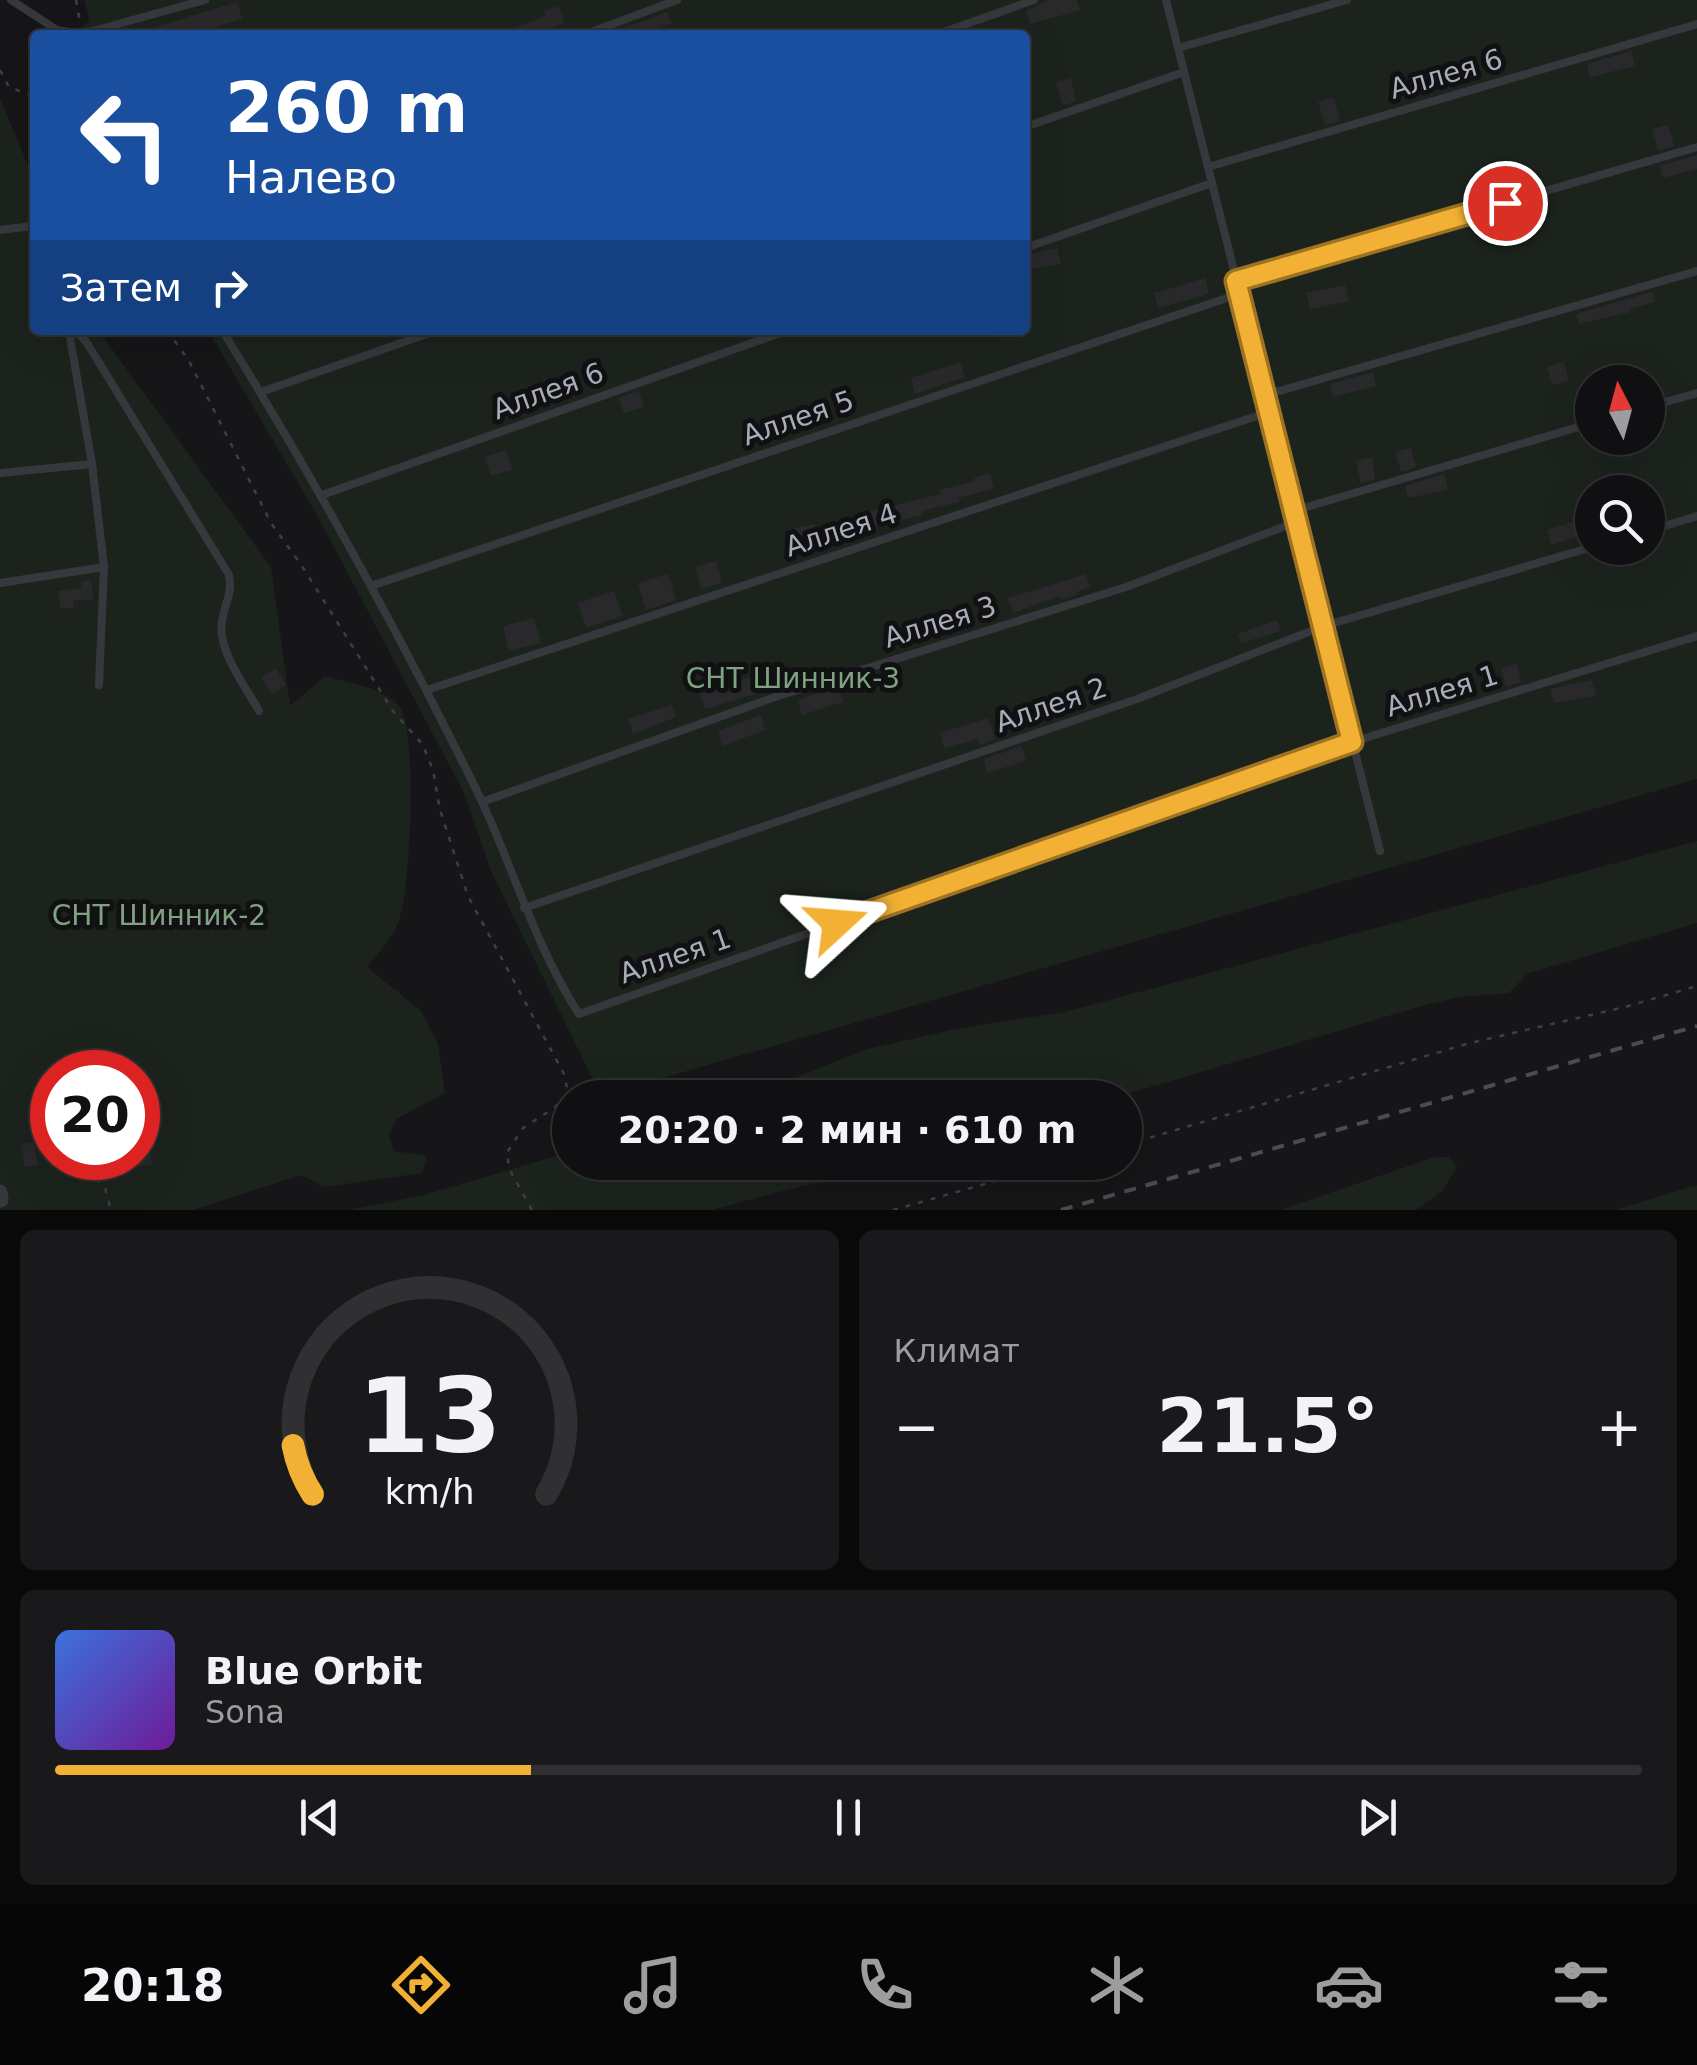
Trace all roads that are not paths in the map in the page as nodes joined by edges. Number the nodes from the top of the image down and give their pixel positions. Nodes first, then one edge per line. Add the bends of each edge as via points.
1 (11, 0) edge
2 (205, 0) edge
3 (678, 0) edge
4 (1034, 0) edge
5 (1166, 0) edge
6 (1346, 0) edge
7 (1697, 24) edge
8 (57, 30) edge
9 (96, 30) edge
10 (597, 30) edge
11 (950, 30) edge
12 (1178, 48) junction
13 (1184, 72) junction
14 (1030, 126) edge
15 (1697, 148) edge
16 (1208, 167) junction
17 (1212, 183) junction
18 (30, 226) edge
19 (0, 230) edge
20 (1030, 246) edge
21 (1697, 272) edge
22 (1236, 281) junction
23 (1239, 294) junction
24 (70, 335) edge
25 (80, 335) edge
26 (225, 335) edge
27 (424, 335) edge
28 (775, 335) edge
29 (260, 392) junction
30 (1697, 393) edge
31 (1264, 395) junction
32 (1665, 402) edge
33 (1269, 412) junction
34 (1575, 428) edge
35 (92, 464) junction
36 (0, 472) edge
37 (322, 495) junction
38 (1293, 511) junction
39 (1697, 516) edge
40 (1296, 522) junction
41 (1665, 525) edge
42 (1575, 552) edge
43 (104, 567) junction
44 (0, 583) edge
45 (371, 586) junction
46 (1324, 626) junction
47 (1697, 636) edge
48 (99, 685) dead end
49 (427, 690) junction
50 (259, 711) dead end
51 (1352, 742) junction
52 (482, 802) junction
53 (1380, 850) dead end
54 (524, 908) junction
55 (0, 1192) edge
56 (1, 1200) edge

1 - 8 lane
2 - 9 lane
3 - 10 lane
4 - 11 lane
5 - 12 lane
6 - 12 lane
7 - 16 lane, Аллея 6
12 - 13 lane
13 - 14 lane
13 - 16 lane
15 - 22 lane
16 - 17 lane
17 - 20 lane
17 - 22 lane
18 - 19 lane
21 - 31 lane
22 - 23 lane
23 - 31 lane
23 - 45 lane, Аллея 5
24 - 35 lane
25 - 50 lane via 229,575 222,638
26 - 29 lane
27 - 29 lane
28 - 37 lane, Аллея 6
29 - 37 lane
30 - 32 lane
31 - 33 lane
33 - 38 lane
33 - 49 lane, Аллея 4
34 - 38 lane
35 - 36 lane
35 - 43 lane
37 - 45 lane
38 - 40 lane
39 - 41 lane
40 - 46 lane
40 - 52 lane, Аллея 3 via 1126,586 775,697
42 - 46 lane, Аллея 2
43 - 44 lane
43 - 48 lane
45 - 49 lane
46 - 51 lane
46 - 54 lane, Аллея 2 via 1137,700
47 - 51 lane, Аллея 1
49 - 52 lane
51 - 53 lane
51 - 54 lane, Аллея 1 via 579,1014
52 - 54 lane
55 - 56 street

